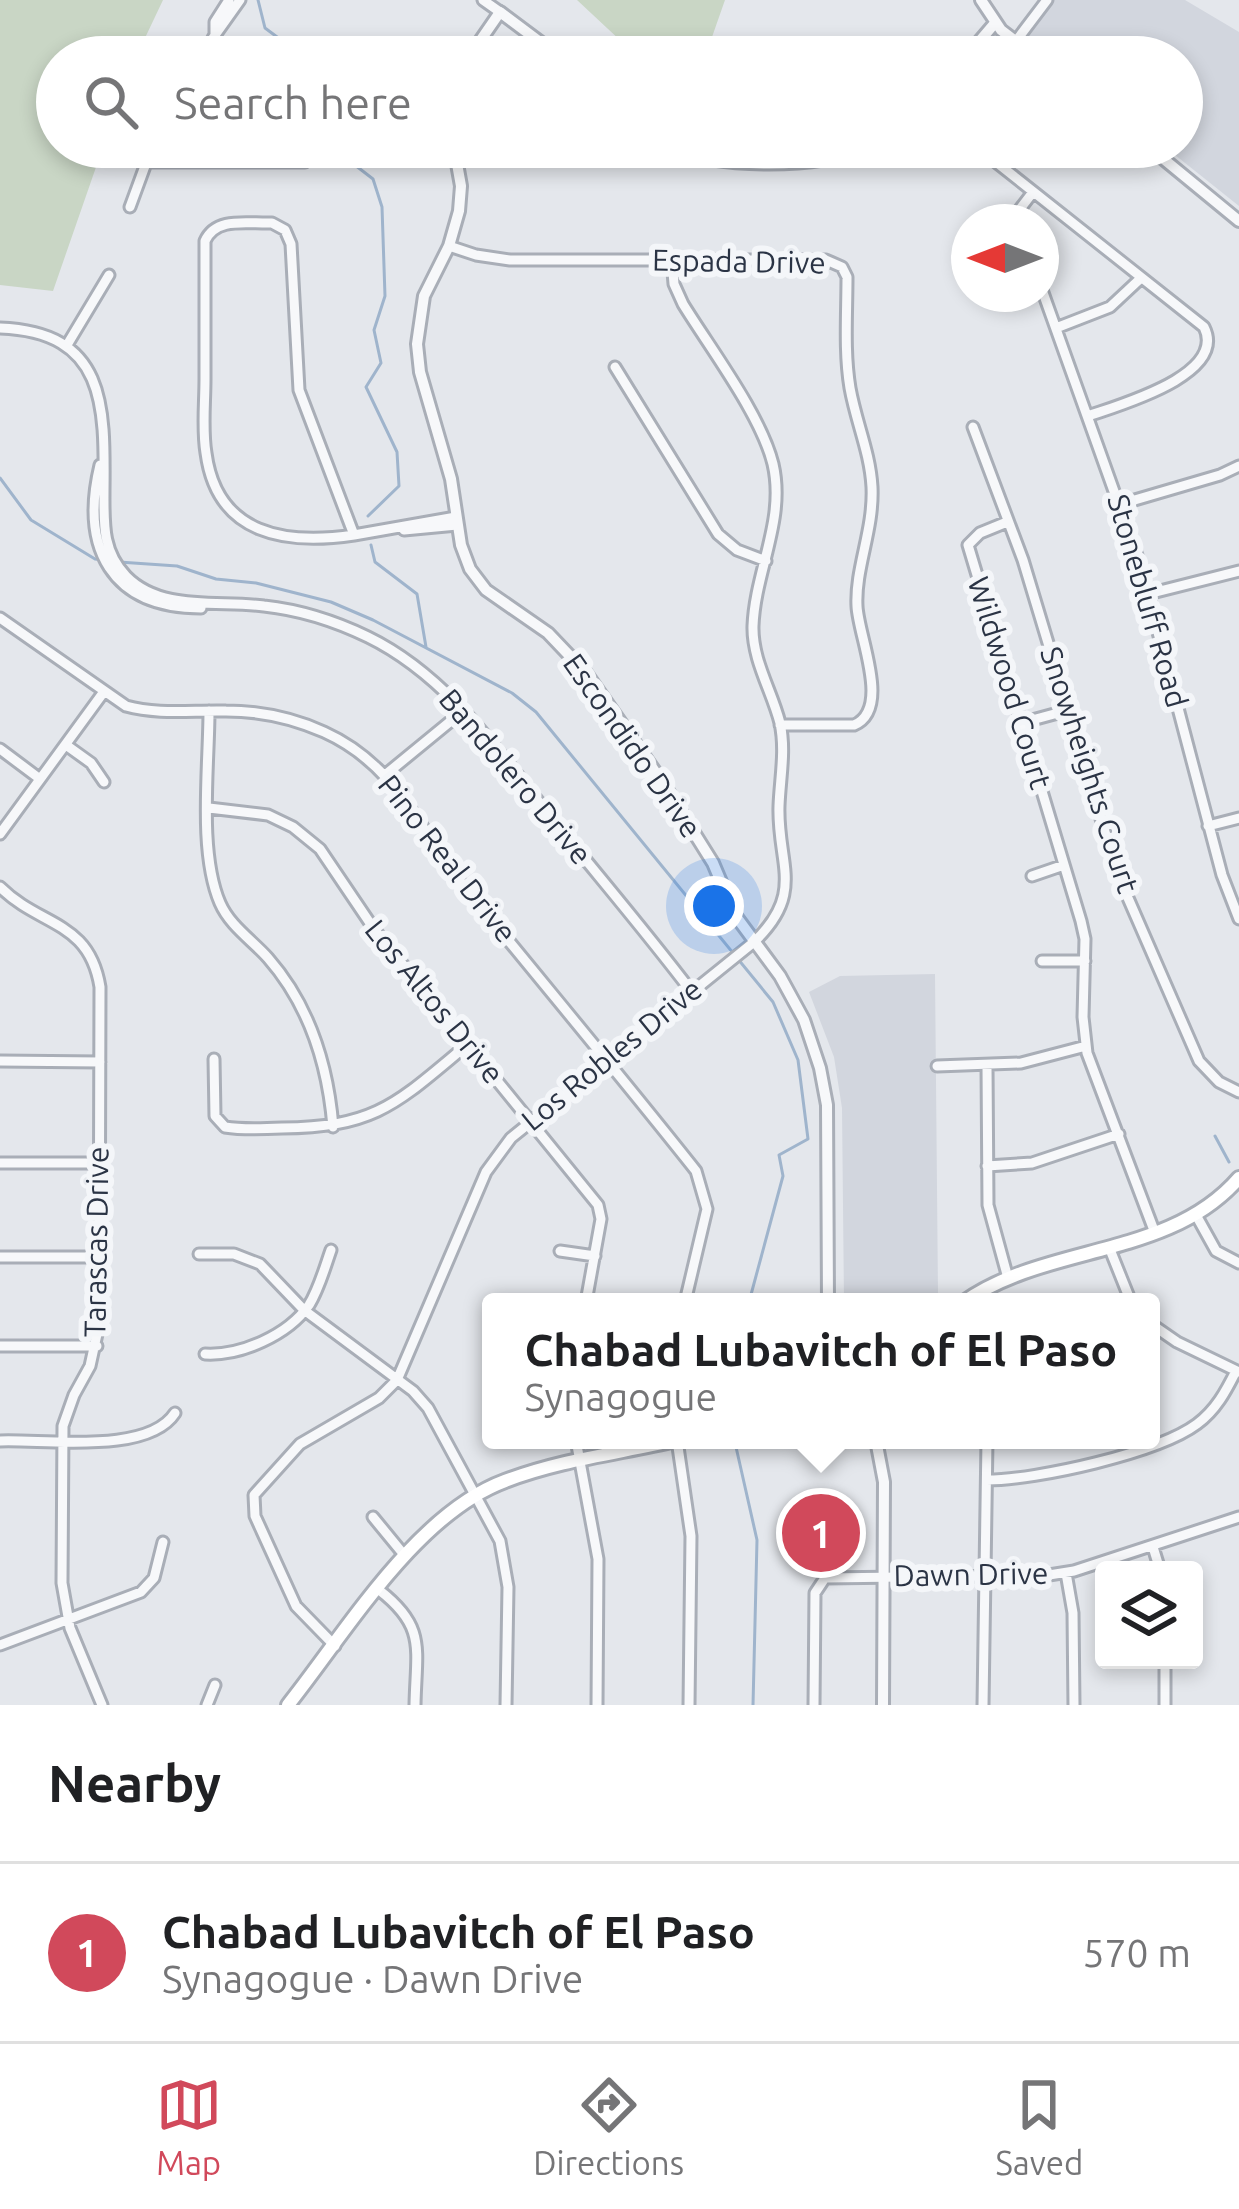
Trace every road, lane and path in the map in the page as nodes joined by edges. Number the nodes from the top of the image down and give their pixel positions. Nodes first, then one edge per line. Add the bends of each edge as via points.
1 (230, 0) edge
2 (240, 0) edge
3 (483, 0) edge
4 (981, 0) edge
5 (1047, 0) edge
6 (500, 12) junction
7 (995, 23) junction
8 (213, 36) edge
9 (214, 36) edge
10 (483, 36) edge
11 (532, 36) edge
12 (984, 36) edge
13 (1011, 36) edge
14 (1019, 36) edge
15 (144, 168) edge
16 (457, 168) edge
17 (1004, 168) edge
18 (1175, 168) edge
19 (1033, 191) junction
20 (1024, 204) edge
21 (130, 208) dead end
22 (1239, 221) edge
23 (449, 246) junction
24 (672, 260) junction
25 (109, 275) dead end
26 (1141, 278) junction
27 (1050, 312) edge
28 (0, 328) edge
29 (1056, 328) junction
30 (67, 345) junction
31 (615, 367) dead end
32 (1088, 416) junction
33 (973, 427) dead end
34 (1239, 466) edge
35 (1121, 504) junction
36 (457, 521) junction
37 (1007, 522) junction
38 (354, 535) junction
39 (766, 561) junction
40 (1239, 571) edge
41 (1148, 594) junction
42 (0, 618) edge
43 (103, 693) junction
44 (1069, 710) junction
45 (209, 711) junction
46 (463, 711) junction
47 (1021, 723) junction
48 (780, 725) junction
49 (66, 745) junction
50 (0, 749) edge
51 (386, 775) junction
52 (40, 779) junction
53 (104, 782) dead end
54 (209, 808) junction
55 (1239, 818) edge
56 (1208, 826) junction
57 (0, 834) edge
58 (1064, 865) junction
59 (1032, 876) dead end
60 (0, 886) edge
61 (1239, 919) edge
62 (754, 942) junction
63 (1042, 961) dead end
64 (1084, 961) junction
65 (691, 991) junction
66 (467, 1045) junction
67 (1086, 1046) junction
68 (214, 1059) dead end
69 (607, 1059) junction
70 (0, 1061) edge
71 (100, 1061) junction
72 (938, 1066) dead end
73 (986, 1066) junction
74 (1239, 1092) edge
75 (530, 1121) junction
76 (333, 1127) junction
77 (1119, 1134) junction
78 (0, 1163) edge
79 (99, 1163) junction
80 (987, 1166) junction
81 (1239, 1178) edge
82 (1196, 1215) junction
83 (1155, 1233) junction
84 (1109, 1247) junction
85 (331, 1250) dead end
86 (560, 1251) dead end
87 (200, 1254) dead end
88 (595, 1256) junction
89 (0, 1257) edge
90 (100, 1257) junction
91 (1239, 1263) edge
92 (1007, 1278) junction
93 (588, 1293) edge
94 (688, 1293) edge
95 (828, 1293) edge
96 (980, 1293) edge
97 (1127, 1293) edge
98 (304, 1310) junction
99 (1160, 1330) edge
100 (0, 1346) edge
101 (97, 1346) junction
102 (206, 1354) dead end
103 (1237, 1371) edge
104 (397, 1380) junction
105 (175, 1413) dead end
106 (62, 1440) junction
107 (0, 1441) edge
108 (1160, 1442) edge
109 (578, 1449) edge
110 (637, 1449) edge
111 (678, 1449) edge
112 (878, 1449) edge
113 (987, 1449) edge
114 (1138, 1449) edge
115 (580, 1462) junction
116 (987, 1480) junction
117 (478, 1494) junction
118 (373, 1517) dead end
119 (1239, 1517) edge
120 (164, 1542) dead end
121 (1153, 1546) junction
122 (405, 1556) junction
123 (1157, 1561) edge
124 (1066, 1573) junction
125 (884, 1576) junction
126 (987, 1577) junction
127 (379, 1590) junction
128 (68, 1617) junction
129 (0, 1645) edge
130 (335, 1646) junction
131 (1165, 1669) edge
132 (215, 1685) dead end
133 (102, 1705) edge
134 (207, 1705) edge
135 (288, 1705) edge
136 (415, 1705) edge
137 (506, 1705) edge
138 (597, 1705) edge
139 (689, 1705) edge
140 (814, 1705) edge
141 (884, 1705) edge
142 (983, 1705) edge
143 (1074, 1705) edge
144 (1165, 1705) edge

1 - 8 street
2 - 9 street
3 - 6 street
4 - 7 street
5 - 14 street
6 - 10 street
6 - 11 street
7 - 12 street
7 - 13 street
15 - 21 street
16 - 23 street, Escondido Drive via 459,211
17 - 19 street
18 - 22 street
19 - 20 street
19 - 26 street
23 - 24 street, Espada Drive via 510,260
23 - 36 street, Escondido Drive via 424,296 417,344
24 - 39 street, Los Robles Drive via 683,304 770,453 776,509
24 - 48 street, Espada Drive via 826,260 847,277 849,384 872,494 856,603 870,662 870,709 854,725
25 - 30 street
26 - 29 street via 1119,301
26 - 32 street via 1204,327 1208,347 1176,381
27 - 29 street, Stonebluff Road
28 - 30 street
29 - 32 street, Stonebluff Road
30 - 46 street, Bandolero Drive via 97,384 100,534 117,578 140,598 296,611 372,639
31 - 39 street via 718,534
32 - 35 street, Stonebluff Road
33 - 37 street, Snowheights Court
34 - 35 street
35 - 41 street, Stonebluff Road
36 - 38 street
36 - 62 street, Escondido Drive via 465,559 486,590 561,645 636,743
37 - 44 street, Snowheights Court
37 - 47 street, Wildwood Court via 968,545
38 - 38 street via 270,535 239,516 214,482 205,439 205,241 215,226 272,223 289,236 299,390
39 - 48 street, Los Robles Drive via 753,634
40 - 41 street
41 - 56 street, Stonebluff Road
42 - 43 street, Pino Real Drive
43 - 45 street, Pino Real Drive via 134,709
43 - 49 street
44 - 47 street
44 - 74 street, Snowheights Court via 1118,875 1193,1047 1207,1072
45 - 51 street, Pino Real Drive via 299,722
45 - 54 street
46 - 51 street
46 - 65 street, Bandolero Drive
47 - 58 street, Wildwood Court
48 - 62 street, Los Robles Drive via 786,880 772,923
49 - 52 street
49 - 53 street
50 - 52 street
51 - 69 street, Pino Real Drive via 449,866
52 - 57 street
54 - 66 street, Los Altos Drive via 268,815 320,849
54 - 76 street via 220,902 304,1017 326,1064
55 - 56 street
56 - 61 street, Stonebluff Road
58 - 59 street
58 - 64 street, Wildwood Court
60 - 71 street, Tarascas Drive via 24,908 68,928 90,955 100,987
62 - 65 street, Los Robles Drive
62 - 95 street, Escondido Drive via 793,998 823,1080
63 - 64 street
64 - 67 street, Wildwood Court
65 - 69 street, Los Robles Drive
66 - 75 street, Los Altos Drive
66 - 76 street via 390,1106
67 - 73 street
67 - 77 street, Wildwood Court
68 - 76 street via 215,1116 225,1127
69 - 75 street, Los Robles Drive
69 - 94 street, Pino Real Drive via 704,1188 706,1220
70 - 71 street
71 - 79 street, Tarascas Drive
72 - 73 street
73 - 80 street
75 - 88 street, Los Altos Drive via 600,1208
75 - 104 street, Los Robles Drive via 486,1172
77 - 80 street via 1031,1163
77 - 83 street, Wildwood Court
78 - 79 street
79 - 90 street, Tarascas Drive
80 - 92 street via 991,1228
81 - 82 main road
82 - 83 main road
82 - 91 street via 1216,1251
83 - 84 main road
84 - 92 main road
84 - 97 street
85 - 98 street
86 - 88 street
87 - 98 street via 247,1256
88 - 93 street, Los Altos Drive
89 - 90 street
90 - 101 street, Tarascas Drive
92 - 96 main road
98 - 102 street via 255,1344
98 - 104 street
99 - 103 street
100 - 101 street
101 - 106 street, Tarascas Drive
103 - 108 street via 1207,1416
104 - 117 street via 428,1408
104 - 130 street via 300,1444 252,1501 296,1606
105 - 106 street via 135,1438
106 - 107 street
106 - 128 street, Tarascas Drive
109 - 115 street
110 - 115 main road
111 - 139 street via 691,1536
112 - 125 street
113 - 116 street
114 - 116 street via 1063,1472
115 - 117 main road
115 - 138 street via 598,1559
116 - 126 street
117 - 122 main road
117 - 137 street via 506,1561
118 - 122 street
119 - 121 street, Dawn Drive
120 - 128 street via 147,1588
121 - 123 street
121 - 124 street, Dawn Drive
122 - 127 main road
124 - 126 street, Dawn Drive
124 - 143 street
125 - 126 street, Dawn Drive
125 - 140 street, Dawn Drive via 831,1577 817,1586
125 - 141 street
126 - 142 street
127 - 130 main road
127 - 136 street via 414,1629
128 - 129 street
128 - 133 street, Tarascas Drive
130 - 135 main road
131 - 144 street
132 - 134 street

